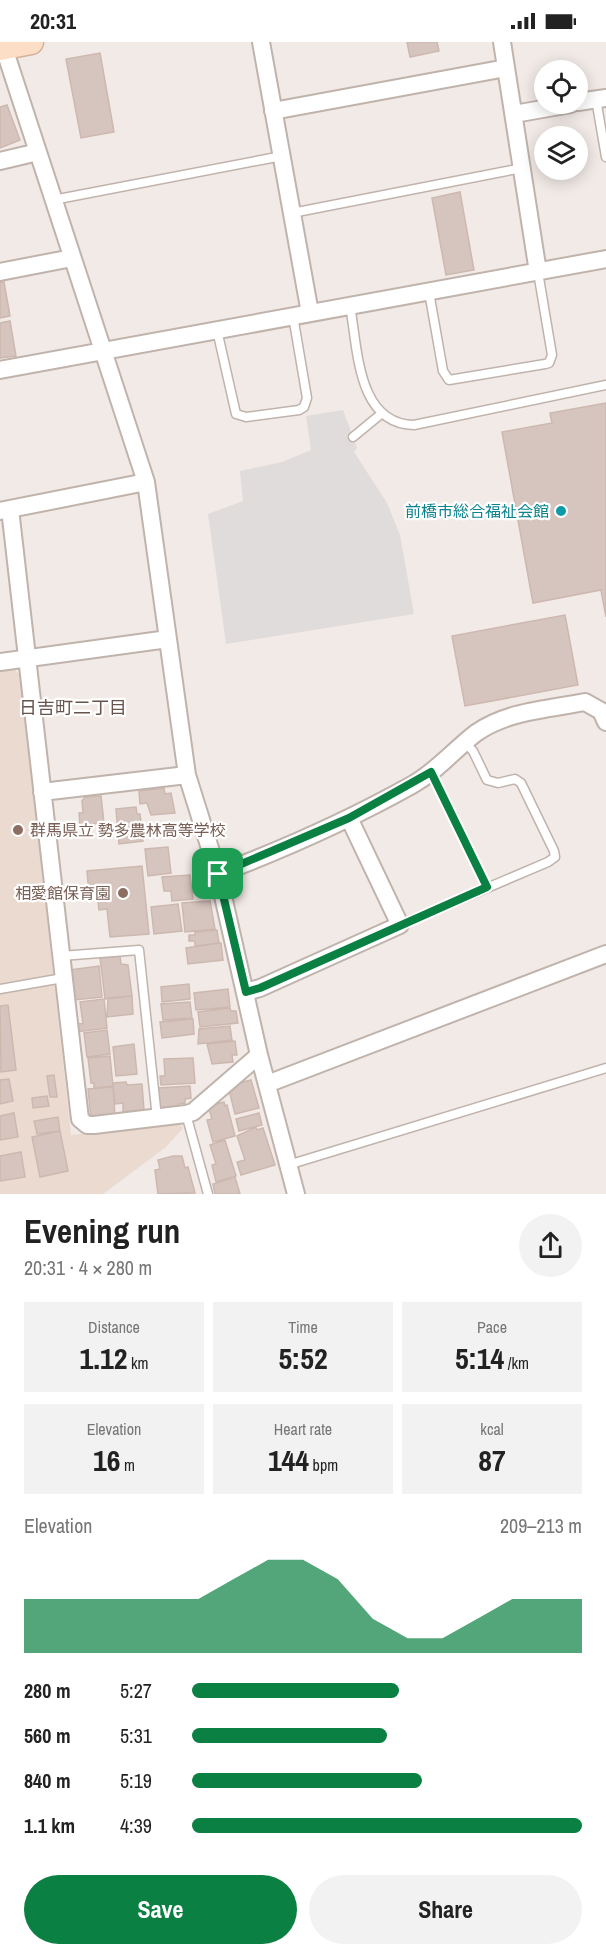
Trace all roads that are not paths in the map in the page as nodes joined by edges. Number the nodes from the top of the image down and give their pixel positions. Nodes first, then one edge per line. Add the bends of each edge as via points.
1 (31, 42) edge
2 (261, 42) edge
3 (502, 42) edge
4 (2, 46) edge
5 (506, 68) junction
6 (601, 98) edge
7 (273, 111) junction
8 (534, 111) edge
9 (514, 114) junction
10 (38, 152) junction
11 (282, 156) junction
12 (606, 158) edge
13 (0, 160) edge
14 (522, 168) junction
15 (54, 200) junction
16 (292, 213) junction
17 (72, 258) junction
18 (606, 259) edge
19 (0, 272) edge
20 (538, 272) junction
21 (429, 292) junction
22 (350, 306) junction
23 (310, 313) junction
24 (293, 316) junction
25 (217, 330) junction
26 (103, 351) junction
27 (0, 370) edge
28 (606, 385) edge
29 (381, 414) junction
30 (353, 437) dead end
31 (146, 482) junction
32 (5, 510) edge
33 (168, 639) junction
34 (27, 659) junction
35 (0, 662) edge
36 (606, 722) edge
37 (465, 743) junction
38 (431, 772) junction
39 (187, 776) junction
40 (42, 792) junction
41 (349, 818) junction
42 (218, 874) junction
43 (487, 887) junction
44 (400, 925) junction
45 (606, 954) edge
46 (61, 956) junction
47 (63, 978) junction
48 (0, 989) edge
49 (246, 992) junction
50 (259, 1055) junction
51 (606, 1068) edge
52 (267, 1084) junction
53 (186, 1114) junction
54 (157, 1119) junction
55 (288, 1165) junction
56 (208, 1194) edge
57 (296, 1194) edge

1 - 4 street
2 - 7 street
3 - 5 street
4 - 10 street
5 - 7 street
5 - 9 street
6 - 12 lane
7 - 11 street
8 - 9 street
9 - 14 street
10 - 13 street
10 - 15 street
11 - 15 lane
11 - 16 street
14 - 16 lane
14 - 20 street
15 - 17 street
16 - 23 street
17 - 19 street
17 - 26 street
18 - 20 street
20 - 21 street
20 - 21 lane via 552,355 545,364 449,380 443,371
21 - 22 street
22 - 23 street
22 - 29 lane via 365,388
23 - 24 street
24 - 25 street
24 - 25 lane via 307,398 299,410 246,417 236,414
25 - 26 street
26 - 27 street
26 - 31 street
28 - 29 lane via 414,425 400,424
29 - 30 lane
31 - 32 street
31 - 33 street
32 - 34 street
33 - 34 street
33 - 39 street
34 - 35 street
34 - 40 street
36 - 37 street via 601,711 585,702 510,716
37 - 38 street
37 - 43 lane via 487,780 521,783 555,854 548,862
38 - 41 street
38 - 43 lane
39 - 40 street
39 - 42 street
40 - 46 street
41 - 42 street
41 - 44 street
42 - 49 street
43 - 44 lane
44 - 49 street
45 - 52 street
46 - 47 street
46 - 54 lane via 139,950
47 - 48 lane
47 - 54 street via 80,1119 94,1125
49 - 50 street
50 - 52 street
50 - 53 street
51 - 55 lane
52 - 55 street
53 - 54 street
53 - 56 lane
55 - 57 street

